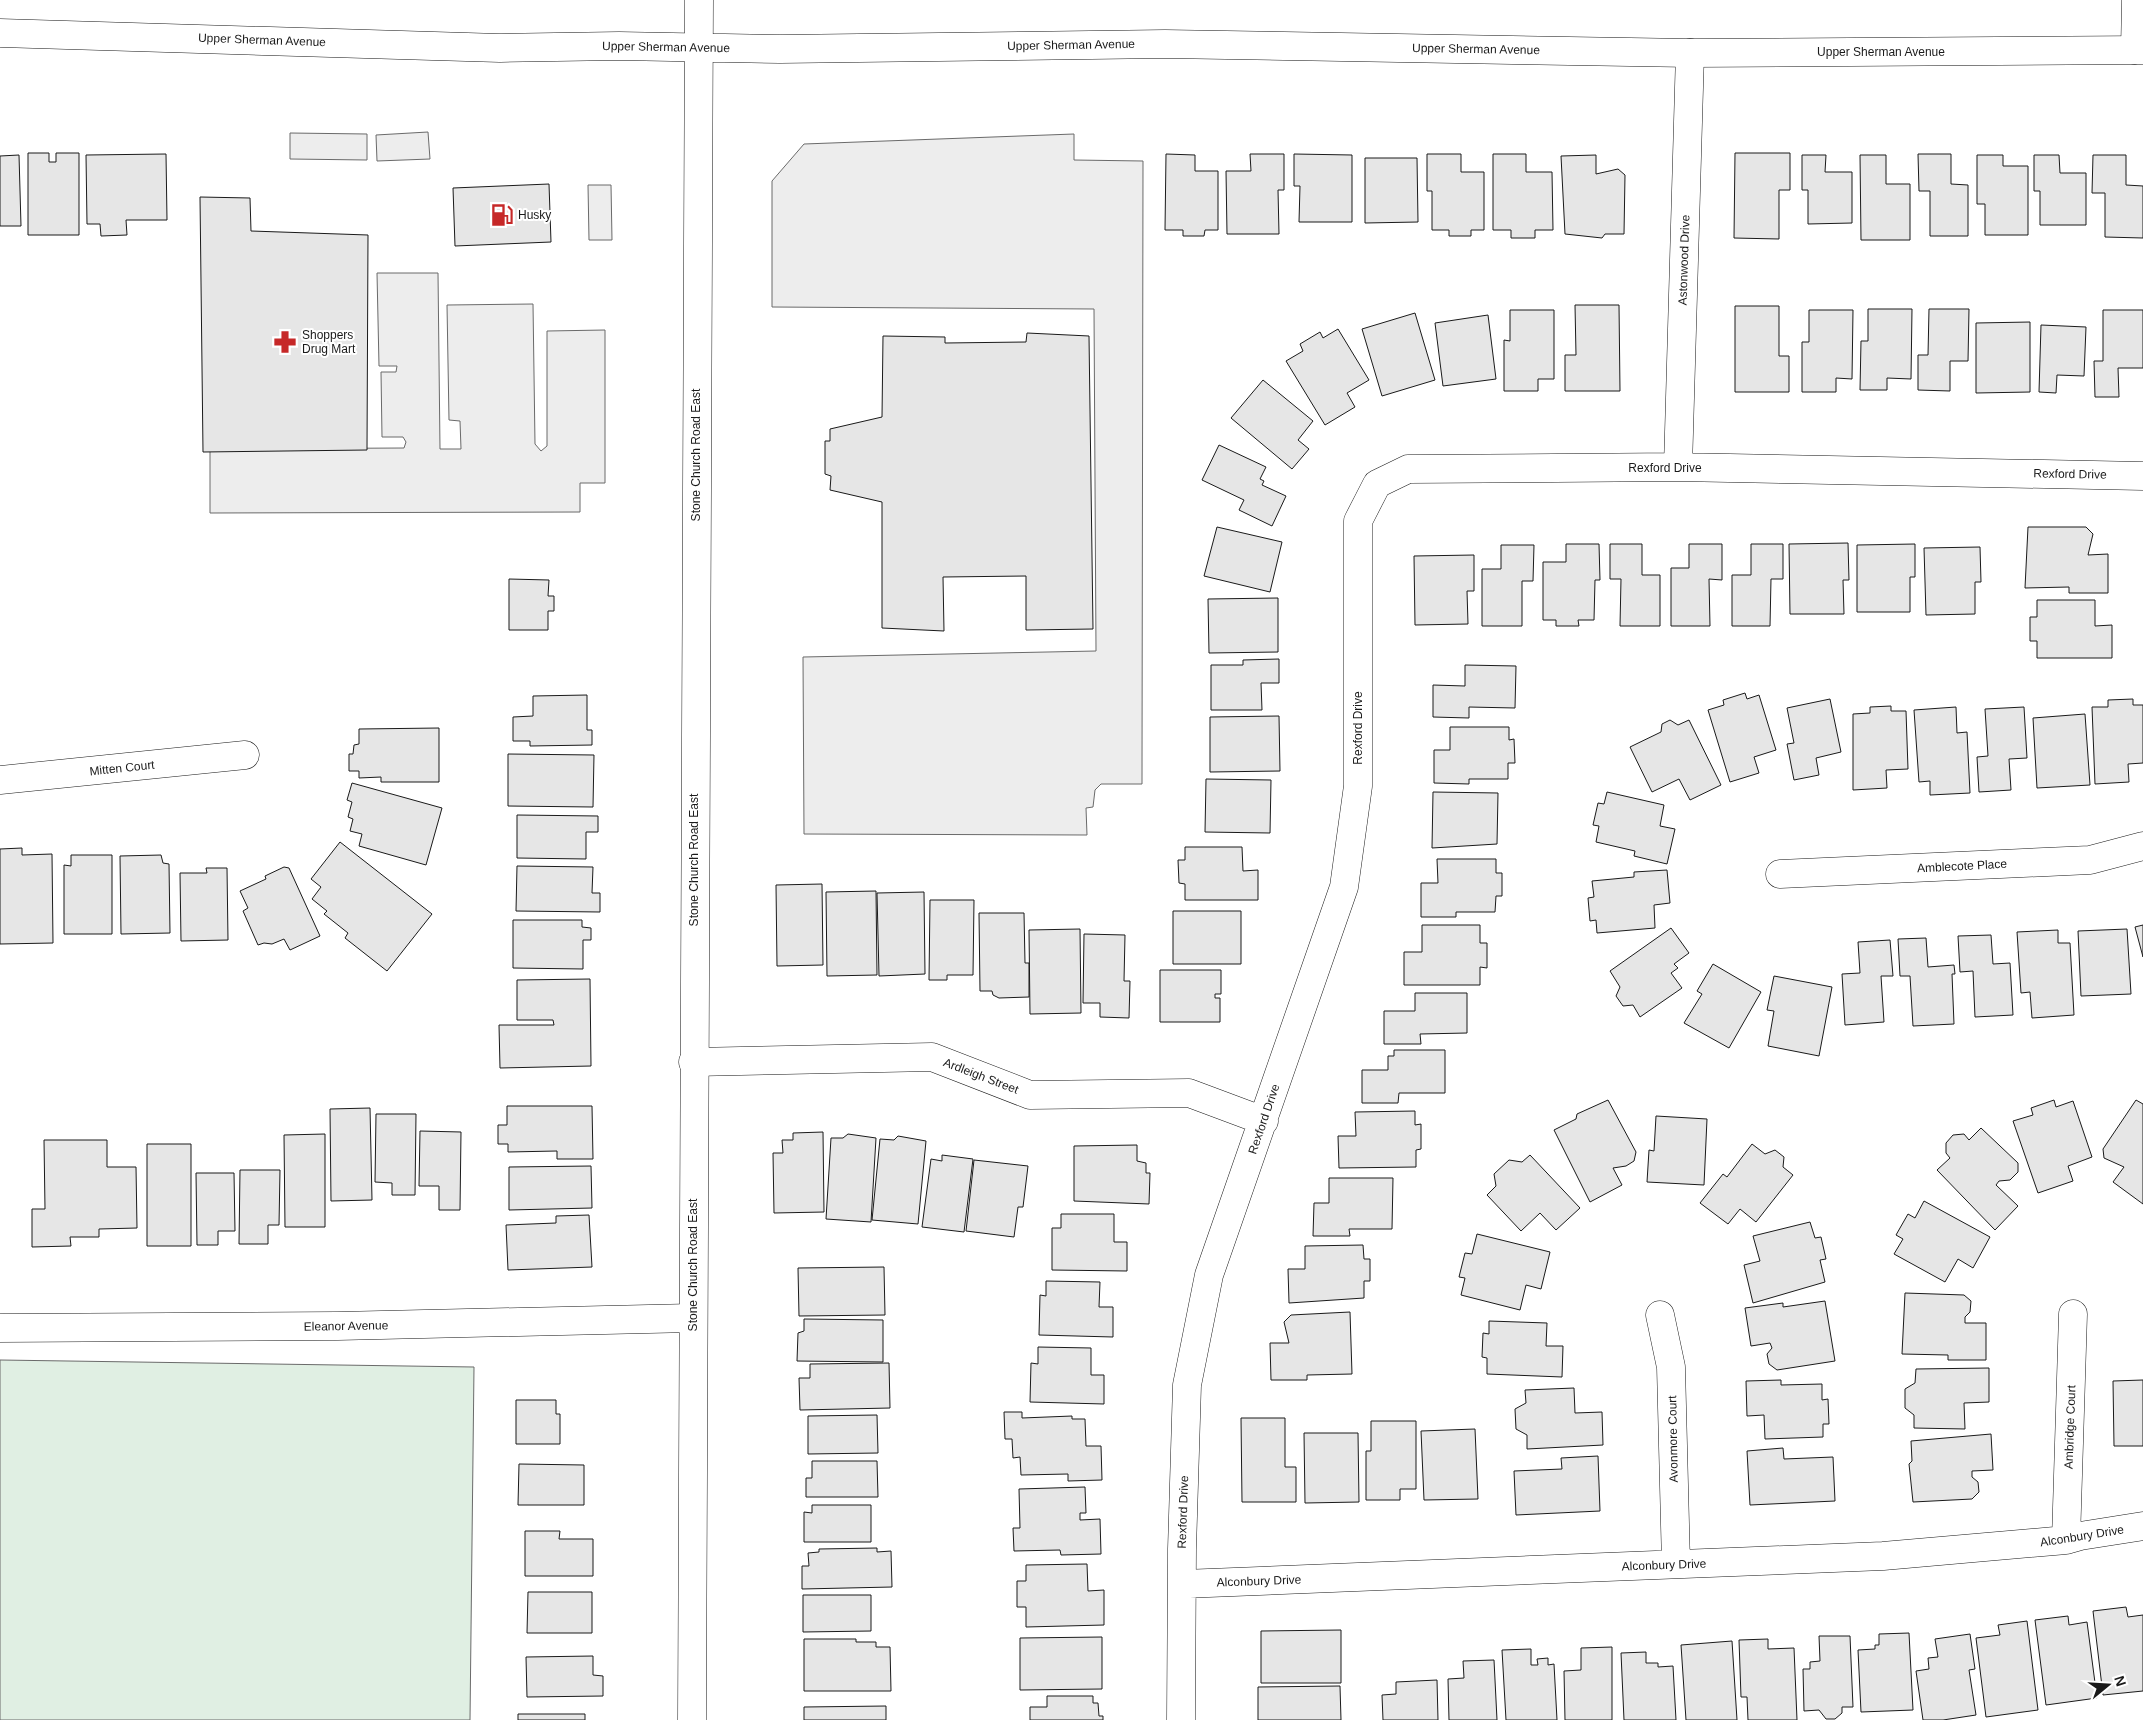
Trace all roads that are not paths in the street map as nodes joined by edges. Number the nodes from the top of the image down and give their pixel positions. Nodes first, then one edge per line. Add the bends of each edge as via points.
1 (699, 0) edge
2 (2136, 0) edge
3 (0, 33) edge
4 (698, 47) junction
5 (2139, 50) edge
6 (1690, 53) junction
7 (1678, 467) junction
8 (2143, 476) edge
9 (244, 756) dead end
10 (0, 780) edge
11 (2143, 846) edge
12 (1780, 874) dead end
13 (693, 1062) junction
14 (1264, 1121) junction
15 (2073, 1314) dead end
16 (1660, 1315) dead end
17 (692, 1318) junction
18 (0, 1328) edge
19 (2143, 1526) edge
20 (2066, 1540) junction
21 (1676, 1564) junction
22 (1183, 1584) junction
23 (692, 1720) edge
24 (1181, 1720) edge

1 - 4 street, Stone Church Road East
2 - 5 street
3 - 4 street, Upper Sherman Avenue via 500,48
4 - 6 street, Upper Sherman Avenue via 1165,44
4 - 13 street, Stone Church Road East
5 - 6 street, Upper Sherman Avenue
6 - 7 street, Astonwood Drive
7 - 8 street, Rexford Drive
7 - 14 street, Rexford Drive via 1408,469 1377,484 1358,520 1358,786 1344,887
9 - 10 street, Mitten Court
11 - 12 street, Amblecote Place via 2090,860
13 - 14 street, Ardleigh Street via 932,1058 1030,1095 1189,1093
13 - 17 street, Stone Church Road East
14 - 22 street, Rexford Drive via 1209,1275 1187,1384
15 - 20 street, Ambridge Court
16 - 21 street, Avonmore Court via 1671,1367
17 - 18 street, Eleanor Avenue via 338,1326
17 - 23 street, Stone Church Road East
19 - 20 street, Alconbury Drive
20 - 21 street, Alconbury Drive via 1883,1556
21 - 22 street, Alconbury Drive
22 - 24 street, Rexford Drive

